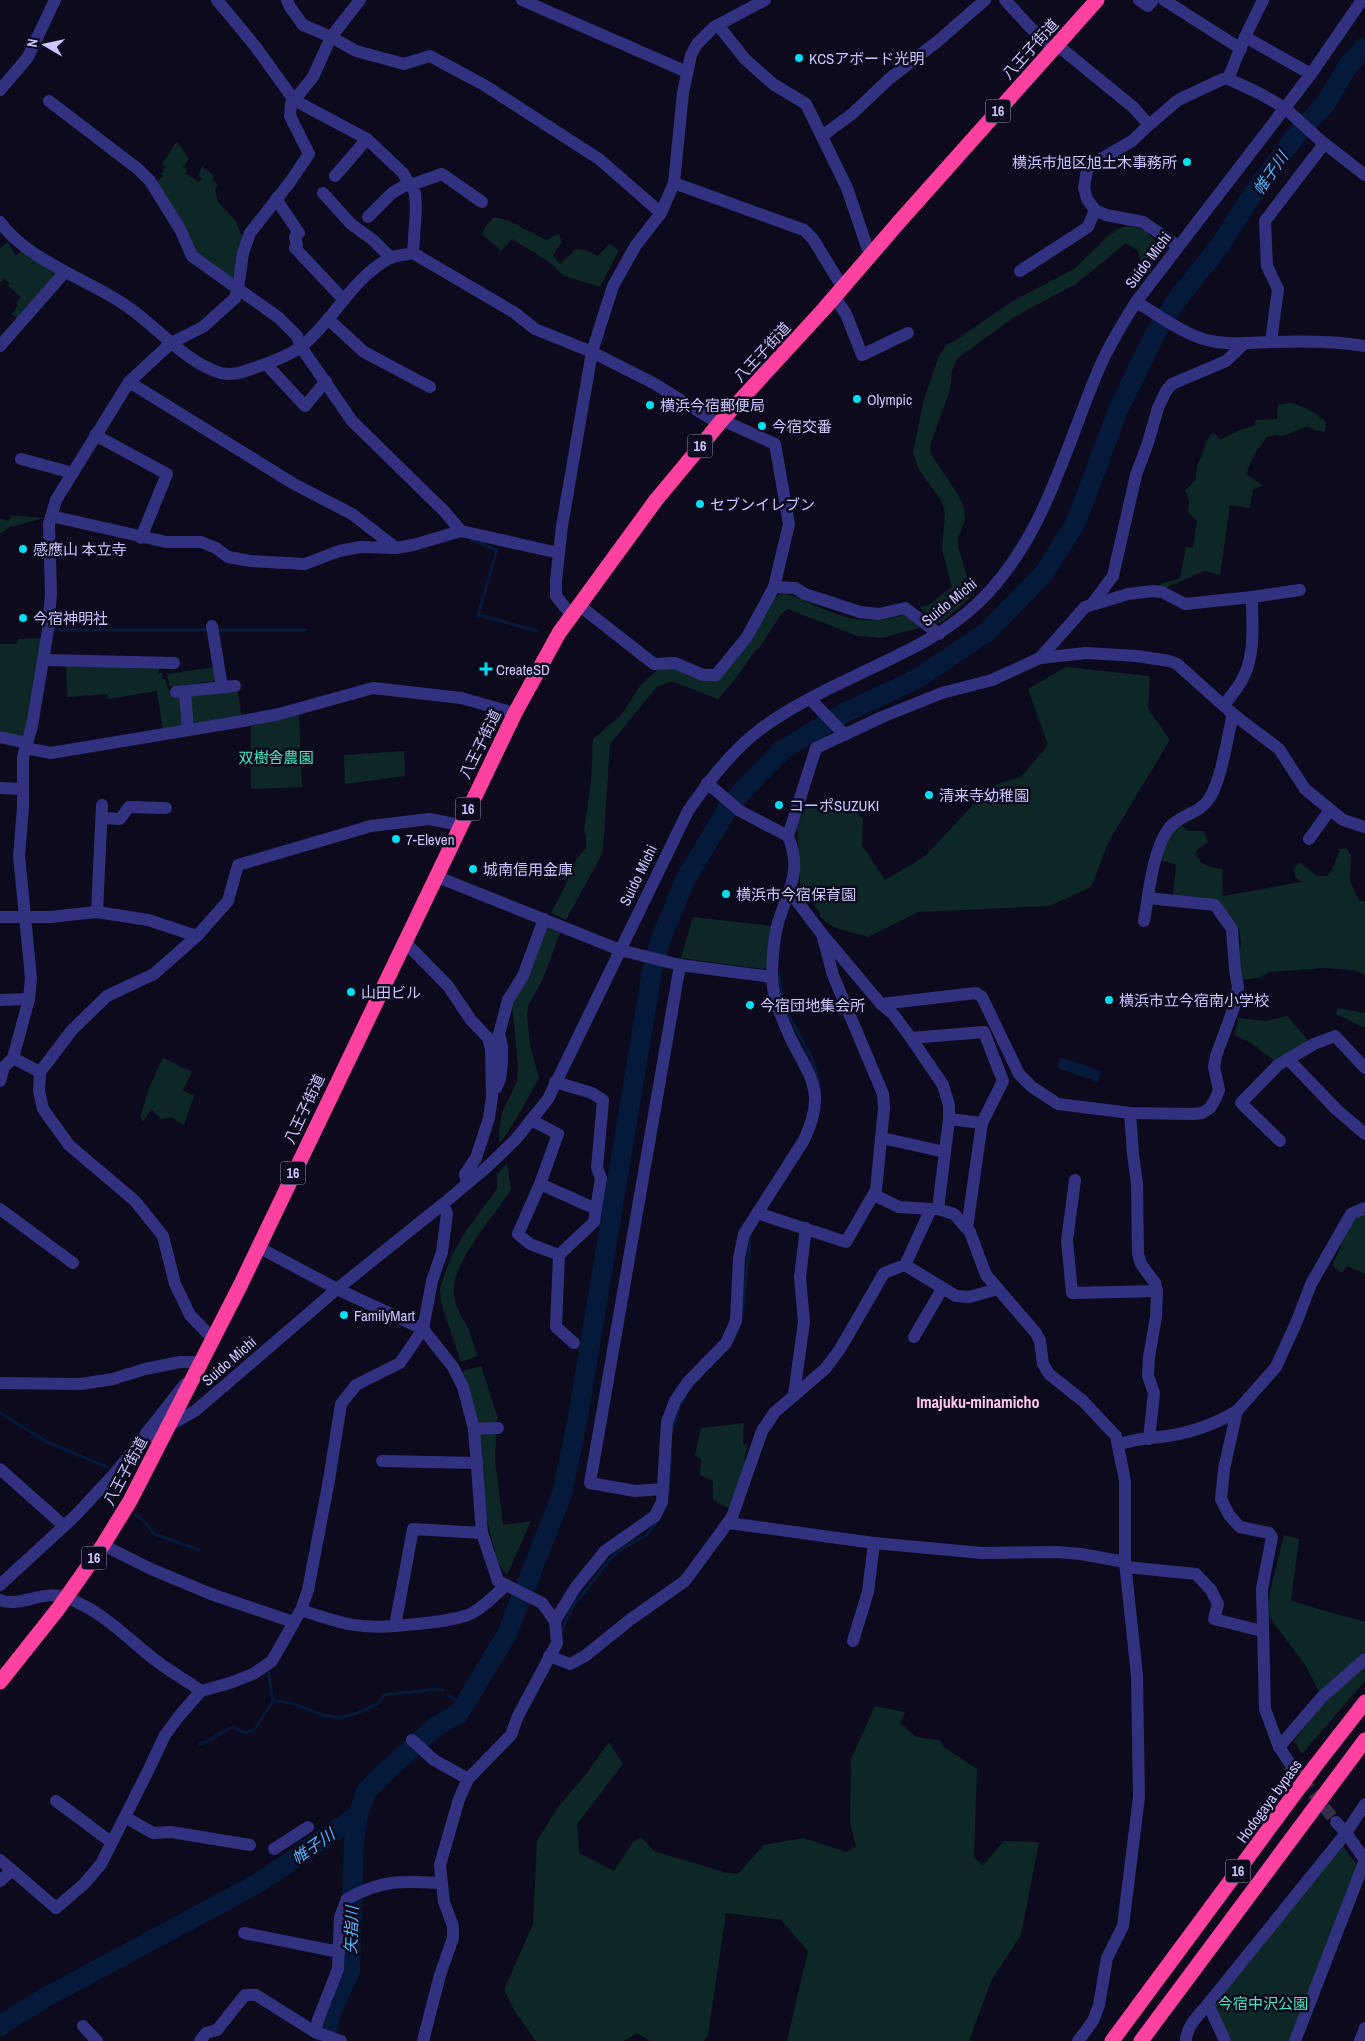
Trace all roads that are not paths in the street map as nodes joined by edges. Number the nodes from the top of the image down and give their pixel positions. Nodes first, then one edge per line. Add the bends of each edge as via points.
1 (55, 0) edge
2 (217, 0) edge
3 (287, 0) edge
4 (360, 0) edge
5 (522, 0) edge
6 (765, 0) edge
7 (985, 0) edge
8 (1005, 0) edge
9 (1097, 0) edge
10 (1139, 0) edge
11 (1153, 0) edge
12 (1164, 0) edge
13 (1263, 0) edge
14 (1362, 3) edge
15 (718, 25) junction
16 (331, 37) junction
17 (1243, 43) junction
18 (1054, 48) junction
19 (687, 72) junction
20 (1311, 74) junction
21 (1228, 79) junction
22 (0, 90) edge
23 (294, 100) junction
24 (50, 101) dead end
25 (1284, 108) junction
26 (1149, 126) junction
27 (822, 136) junction
28 (367, 139) junction
29 (1322, 142) junction
30 (335, 170) dead end
31 (1365, 175) edge
32 (674, 183) junction
33 (410, 184) junction
34 (323, 193) dead end
35 (276, 199) junction
36 (482, 202) dead end
37 (1095, 210) junction
38 (661, 213) junction
39 (368, 217) dead end
40 (0, 222) edge
41 (1178, 246) junction
42 (412, 253) junction
43 (873, 254) junction
44 (392, 258) junction
45 (1020, 271) dead end
46 (64, 273) junction
47 (238, 289) junction
48 (839, 293) junction
49 (343, 299) junction
50 (1136, 302) junction
51 (328, 318) junction
52 (908, 334) dead end
53 (1270, 342) junction
54 (171, 343) junction
55 (1245, 343) junction
56 (0, 346) edge
57 (1365, 346) edge
58 (301, 347) junction
59 (592, 352) junction
60 (266, 364) junction
61 (326, 381) junction
62 (129, 382) junction
63 (430, 386) dead end
64 (721, 422) junction
65 (95, 435) junction
66 (21, 459) dead end
67 (73, 472) junction
68 (51, 516) junction
69 (460, 531) junction
70 (141, 538) junction
71 (396, 548) junction
72 (559, 553) junction
73 (774, 587) junction
74 (1300, 590) dead end
75 (1252, 597) junction
76 (1092, 604) junction
77 (576, 611) junction
78 (212, 626) dead end
79 (935, 630) junction
80 (1040, 658) junction
81 (44, 660) junction
82 (166, 666) dead end
83 (235, 686) dead end
84 (222, 687) junction
85 (814, 702) junction
86 (1228, 710) junction
87 (514, 713) junction
88 (188, 730) junction
89 (845, 735) junction
90 (0, 737) edge
91 (26, 746) junction
92 (711, 787) junction
93 (0, 788) edge
94 (22, 789) junction
95 (102, 805) dead end
96 (166, 808) dead end
97 (1330, 810) junction
98 (102, 818) junction
99 (460, 825) junction
100 (1363, 828) edge
101 (788, 836) junction
102 (1309, 839) dead end
103 (435, 876) junction
104 (790, 892) junction
105 (1148, 898) junction
106 (97, 912) junction
107 (25, 916) junction
108 (0, 917) edge
109 (546, 919) junction
110 (1144, 921) dead end
111 (822, 934) junction
112 (197, 936) junction
113 (404, 941) junction
114 (620, 950) junction
115 (675, 965) junction
116 (772, 977) junction
117 (29, 998) junction
118 (0, 1000) edge
119 (881, 1004) junction
120 (476, 1025) junction
121 (499, 1034) junction
122 (911, 1038) junction
123 (1288, 1058) junction
124 (6, 1064) edge
125 (1365, 1068) edge
126 (40, 1072) junction
127 (0, 1081) edge
128 (556, 1082) junction
129 (492, 1097) junction
130 (1130, 1113) junction
131 (949, 1119) junction
132 (531, 1120) junction
133 (982, 1123) junction
134 (1365, 1134) edge
135 (882, 1138) junction
136 (1280, 1141) dead end
137 (945, 1152) junction
138 (1075, 1180) dead end
139 (467, 1183) junction
140 (540, 1184) junction
141 (874, 1195) junction
142 (443, 1204) junction
143 (1365, 1208) edge
144 (0, 1209) edge
145 (596, 1209) junction
146 (935, 1209) junction
147 (756, 1213) junction
148 (806, 1228) junction
149 (966, 1228) junction
150 (258, 1247) junction
151 (559, 1255) junction
152 (73, 1263) dead end
153 (905, 1266) junction
154 (338, 1289) junction
155 (942, 1289) junction
156 (998, 1289) junction
157 (1157, 1291) junction
158 (423, 1329) junction
159 (914, 1337) dead end
160 (214, 1339) junction
161 (574, 1343) dead end
162 (202, 1362) junction
163 (0, 1383) edge
164 (794, 1394) junction
165 (1237, 1411) junction
166 (171, 1422) junction
167 (498, 1428) dead end
168 (474, 1429) junction
169 (1148, 1439) junction
170 (141, 1440) junction
171 (1121, 1441) junction
172 (382, 1461) dead end
173 (476, 1463) junction
174 (0, 1469) edge
175 (663, 1489) junction
176 (729, 1523) junction
177 (64, 1526) junction
178 (482, 1533) junction
179 (874, 1543) junction
180 (103, 1544) junction
181 (1126, 1564) junction
182 (0, 1584) edge
183 (507, 1587) junction
184 (65, 1598) junction
185 (0, 1600) edge
186 (301, 1610) junction
187 (555, 1621) junction
188 (293, 1622) junction
189 (395, 1626) junction
190 (1262, 1631) junction
191 (853, 1641) dead end
192 (549, 1656) junction
193 (1365, 1659) edge
194 (0, 1682) edge
195 (201, 1691) junction
196 (1365, 1702) edge
197 (412, 1740) dead end
198 (1365, 1740) edge
199 (1279, 1747) junction
200 (1292, 1766) tunnel mouth
201 (468, 1778) junction
202 (56, 1801) dead end
203 (1365, 1804) edge
204 (125, 1817) junction
205 (1336, 1822) tunnel mouth
206 (308, 1827) dead end
207 (1346, 1832) junction
208 (111, 1842) junction
209 (250, 1845) dead end
210 (274, 1849) dead end
211 (0, 1860) edge
212 (1365, 1860) edge
213 (12, 1870) junction
214 (0, 1881) edge
215 (441, 1883) junction
216 (244, 1933) dead end
217 (338, 1952) junction
218 (1208, 2004) junction
219 (83, 2026) dead end
220 (1365, 2028) edge
221 (315, 2032) junction
222 (336, 2039) edge
223 (97, 2041) edge
224 (200, 2041) edge
225 (423, 2041) edge
226 (1078, 2041) edge
227 (1112, 2041) edge
228 (1141, 2041) edge
229 (1186, 2041) edge
230 (1225, 2041) edge
231 (1295, 2041) edge
232 (1360, 2041) edge

1 - 22 street via 28,57
2 - 23 street
3 - 16 street via 303,25
4 - 16 street
5 - 19 street
6 - 15 street
7 - 27 street
8 - 18 street
9 - 18 highway, 八王子街道 / 16
10 - 11 street via 1148,6
12 - 17 street
13 - 17 street
14 - 20 street, Suido Michi
15 - 19 street via 697,44
15 - 27 street via 745,59 773,84 806,104
16 - 23 street via 313,77
16 - 38 street via 356,51 404,64 430,56 484,85 599,159
17 - 20 street
17 - 21 street
18 - 26 street via 1134,107
18 - 43 highway, 八王子街道 / 16
19 - 32 street
20 - 25 street, Suido Michi
21 - 25 street
21 - 26 street via 1178,100
23 - 28 street
23 - 35 street via 290,104 290,116 309,154
24 - 47 street via 150,181 180,229 192,256
25 - 29 street
25 - 41 street, Suido Michi
26 - 37 street via 1087,170 1084,188
27 - 43 street via 848,188 867,247
28 - 30 street
28 - 33 street via 403,173
29 - 31 street
29 - 53 street via 1264,221 1268,266 1278,289
32 - 38 street
32 - 48 street via 804,230 813,239
33 - 36 street via 442,174
33 - 39 street via 392,193
33 - 42 street via 415,193 416,208
34 - 44 street via 351,224
35 - 47 street via 250,233 243,253
35 - 49 street via 299,233 295,237 296,248
37 - 41 street via 1143,222
37 - 45 street via 1088,227
38 - 59 street via 636,245 613,286
40 - 46 street via 15,238
41 - 50 street, Suido Michi
42 - 44 street
42 - 59 street via 515,313 535,329
43 - 48 highway, 八王子街道 / 16
44 - 49 street via 369,273
46 - 54 street via 107,292
46 - 56 street
47 - 54 street via 235,298 202,327
47 - 58 street via 279,318 297,336
48 - 52 street via 862,355
48 - 64 highway, 八王子街道 / 16
49 - 51 street
50 - 55 street via 1184,331 1206,340 1224,344
50 - 79 street, Suido Michi via 1098,369 1064,464 1018,555 979,602
51 - 58 street
51 - 63 street via 364,352
53 - 55 street
53 - 57 street
54 - 60 street via 220,373 236,374
54 - 62 street
55 - 76 street via 1226,361 1172,384 1166,391 1136,474 1113,576
58 - 60 street
58 - 61 street
59 - 64 street
59 - 72 street
60 - 61 street via 304,406
61 - 69 street via 352,421 444,511
62 - 65 street
62 - 71 street via 294,484 352,514
64 - 73 street via 775,444 789,524
64 - 77 highway, 八王子街道 / 16 via 656,500
65 - 67 street
65 - 70 street via 167,474
66 - 67 street
67 - 68 street via 56,500
68 - 70 street
68 - 81 street via 51,594
69 - 71 street
69 - 72 street
70 - 71 street via 201,542 228,556 250,561 305,564 360,546
72 - 77 street via 556,596
73 - 77 street via 747,637 716,675 703,675 675,663 654,664
73 - 79 street via 795,588 804,594 860,612 879,614 905,608
74 - 75 street
75 - 76 street via 1185,604 1154,591
75 - 86 street via 1252,638 1247,668
76 - 80 street via 1076,615
77 - 87 highway, 八王子街道 / 16
78 - 84 street
79 - 85 street, Suido Michi via 912,650
80 - 86 street via 1086,653 1169,660
80 - 89 street via 992,680 942,693
81 - 82 street
81 - 91 street
83 - 84 street
84 - 88 street via 181,692
85 - 89 street
85 - 92 street, Suido Michi via 759,730 736,751
86 - 97 street via 1279,749 1305,789
86 - 105 street via 1216,785 1198,810 1169,828 1155,860
87 - 88 street via 461,698 373,688 279,714
87 - 99 highway, 八王子街道 / 16
88 - 91 street via 51,753
89 - 101 street via 816,748
90 - 91 street
91 - 94 street
92 - 101 street via 740,811
92 - 114 street, Suido Michi via 688,811
93 - 94 street
94 - 107 street via 18,856
95 - 98 street
96 - 98 street via 129,807 120,819
97 - 100 street via 1343,820
97 - 102 street
98 - 106 street
99 - 103 highway, 八王子街道 / 16
99 - 112 street via 429,819 371,826 238,866 228,901
101 - 104 street via 794,850
103 - 109 street
103 - 113 highway, 八王子街道 / 16
104 - 111 street
104 - 116 street via 778,924
105 - 110 street
105 - 130 street via 1215,905 1232,929 1238,987 1216,1056 1214,1067 1221,1076 1219,1090 1210,1108 1193,1114
106 - 107 street
106 - 112 street via 148,920
107 - 108 street
107 - 117 street via 32,978
109 - 114 street
109 - 121 street via 523,976 508,1000
111 - 119 street
111 - 135 street via 833,975 882,1094
112 - 126 street via 154,974 107,996 72,1030
113 - 120 street via 448,986
113 - 150 highway, 八王子街道 / 16
114 - 115 street
114 - 128 street, Suido Michi
115 - 116 street
115 - 175 street via 590,1483 635,1490
116 - 147 street via 790,1037 810,1073 815,1098 804,1140
117 - 118 street
117 - 124 street
119 - 122 street
119 - 130 street via 976,993 982,997 1019,1074 1032,1087 1058,1104
120 - 121 street
120 - 129 street via 488,1038 491,1049
121 - 129 street via 502,1046 500,1079
122 - 131 street via 943,1085
122 - 133 street via 984,1032 1003,1081
123 - 125 street via 1335,1036
123 - 134 street via 1337,1110
123 - 136 street via 1251,1087 1241,1103
124 - 126 street
124 - 127 street
126 - 160 street via 39,1091 43,1109 69,1145 135,1201 163,1236 175,1284 190,1315
128 - 132 street, Suido Michi via 548,1099
128 - 145 street via 592,1093 603,1100 597,1168 601,1178
129 - 139 street via 476,1158 465,1174
130 - 157 street via 1137,1184 1138,1254
131 - 133 street
131 - 137 street
132 - 139 street, Suido Michi via 516,1139
132 - 140 street via 558,1134
133 - 149 street
135 - 137 street
135 - 141 street
137 - 146 street
138 - 157 street via 1067,1241 1072,1293
139 - 142 street, Suido Michi
140 - 145 street
140 - 151 street via 518,1234 530,1244
141 - 146 street via 899,1207
141 - 148 street via 846,1242
142 - 154 street, Suido Michi
142 - 158 street via 446,1214 442,1252 432,1281
143 - 165 street via 1352,1214 1311,1284 1276,1368
144 - 152 street
145 - 151 street via 594,1222
146 - 149 street via 954,1214
146 - 153 street
147 - 148 street
147 - 175 street via 744,1234 739,1258 736,1321 726,1343 674,1401 666,1422
148 - 164 street via 800,1277 804,1322
149 - 156 street via 986,1274
150 - 154 street
150 - 160 highway, 八王子街道 / 16
151 - 161 street via 556,1327
153 - 155 street
153 - 164 street via 884,1273 840,1349 825,1368
154 - 158 street
154 - 166 street, Suido Michi via 195,1411
155 - 156 street via 956,1296 969,1297
155 - 159 street
156 - 171 street via 1036,1333 1043,1364 1049,1374 1083,1401
157 - 169 street via 1149,1356 1148,1376 1154,1393
158 - 168 street via 453,1367 463,1387
158 - 186 street via 400,1363 356,1385 341,1404 308,1590
160 - 162 highway, 八王子街道 / 16
162 - 163 street via 180,1362 81,1384
162 - 166 highway, 八王子街道 / 16
162 - 170 street
164 - 176 street via 775,1412 762,1431
165 - 169 street via 1213,1424
165 - 190 street via 1221,1499 1240,1527 1269,1533 1272,1537 1262,1588
166 - 170 street, Suido Michi
166 - 180 highway, 八王子街道 / 16 via 130,1501
167 - 168 street
168 - 173 street
169 - 171 street
170 - 177 street, Suido Michi via 115,1473
171 - 181 street
172 - 173 street
173 - 178 street
174 - 177 street
175 - 187 street via 662,1502 655,1516 605,1551 575,1588
176 - 179 street
176 - 192 street via 685,1581 585,1656 570,1664
177 - 182 street, Suido Michi
178 - 183 street via 498,1581
178 - 189 street via 413,1529
179 - 181 street via 982,1553 1081,1554
179 - 191 street via 868,1592
180 - 184 highway, 八王子街道 / 16
180 - 188 street via 151,1569 211,1594
181 - 190 street via 1196,1574 1212,1590 1218,1604 1214,1619
181 - 226 street via 1137,1676 1139,1797 1123,1926 1107,1958 1093,2021
183 - 187 street via 542,1603
183 - 189 street via 469,1614
184 - 185 street via 40,1596 9,1603
184 - 194 highway, 八王子街道 / 16
184 - 195 street via 114,1624 151,1657
186 - 188 street
186 - 189 street via 344,1624 370,1628
187 - 192 street via 556,1643
188 - 195 street via 272,1661 253,1674
190 - 199 street via 1266,1709
192 - 201 street via 511,1735
193 - 199 street via 1322,1697
195 - 204 street via 165,1735
196 - 227 highway, Hodogaya bypass / 16
197 - 201 street via 430,1757
198 - 228 highway, 16
199 - 200 street
201 - 215 street via 440,1865
202 - 208 street
203 - 207 street
204 - 208 street
204 - 209 street via 153,1833 171,1832
205 - 207 street
206 - 210 street
207 - 212 street
207 - 218 street
208 - 213 street via 101,1864 56,1908
211 - 213 street
212 - 231 street
213 - 214 street
215 - 217 street via 387,1882 347,1899 340,1917
215 - 225 street via 453,1926 453,1938
216 - 217 street
217 - 221 street via 338,1969
218 - 229 street via 1189,2027
218 - 230 street
219 - 223 street
220 - 232 street
221 - 222 street
221 - 224 street via 256,1995 245,1995 217,2030 206,2034

